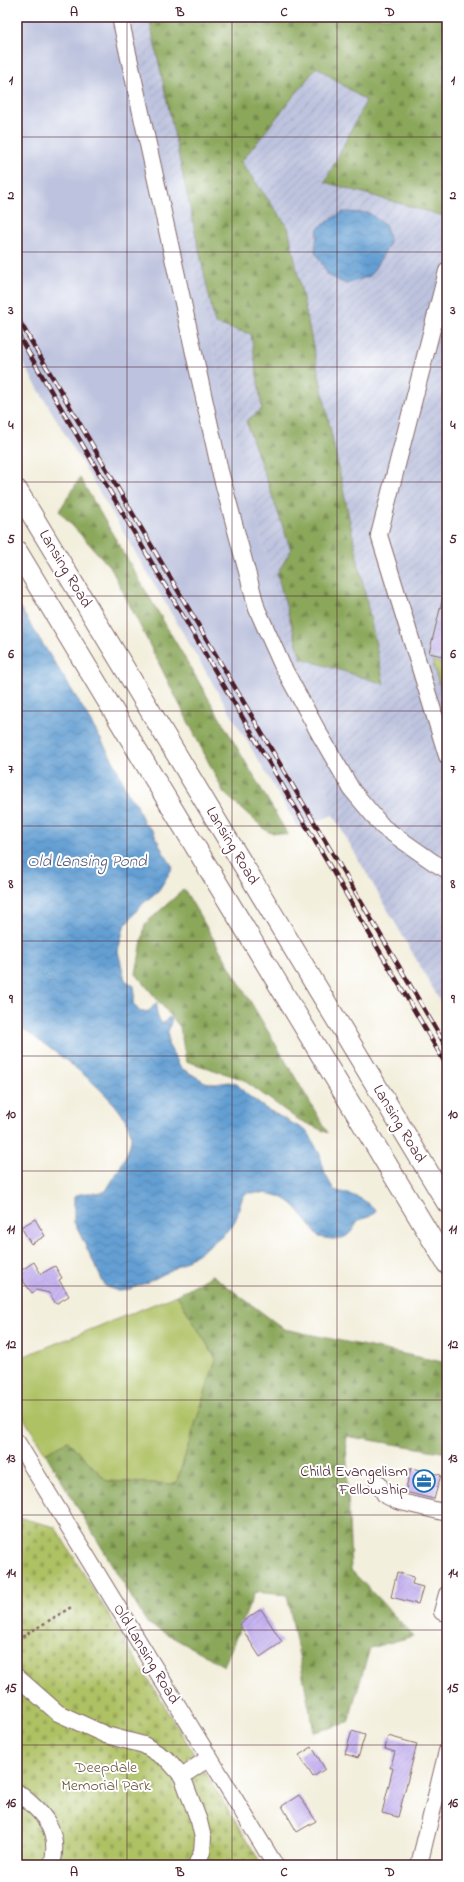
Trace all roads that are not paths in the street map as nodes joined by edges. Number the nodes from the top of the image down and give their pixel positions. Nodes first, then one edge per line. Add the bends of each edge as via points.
1 (120, 17) edge
2 (447, 271) edge
3 (17, 490) edge
4 (17, 551) edge
5 (447, 756) edge
6 (447, 870) edge
7 (447, 1203) edge
8 (447, 1264) edge
9 (17, 1442) edge
10 (378, 1483) dead end
11 (447, 1513) edge
12 (447, 1594) edge
13 (442, 1612) dead end
14 (17, 1677) edge
15 (447, 1754) edge
16 (209, 1758) junction
17 (182, 1776) junction
18 (17, 1792) edge
19 (197, 1864) edge
20 (52, 1865) edge
21 (275, 1865) edge
22 (419, 1865) edge

1 - 6 street via 220,472 257,609 282,665 352,790 383,827
2 - 5 street via 379,535
3 - 7 main road, Lansing Road
4 - 8 main road, Lansing Road
9 - 16 street, Old Lansing Road
10 - 11 street via 385,1495 397,1501
12 - 13 street
14 - 17 street via 58,1713 106,1736 144,1745 168,1760
15 - 22 street
16 - 17 street
16 - 21 street, Old Lansing Road
17 - 19 street via 193,1800 203,1838 202,1852
18 - 20 street via 37,1808 49,1823 56,1842

